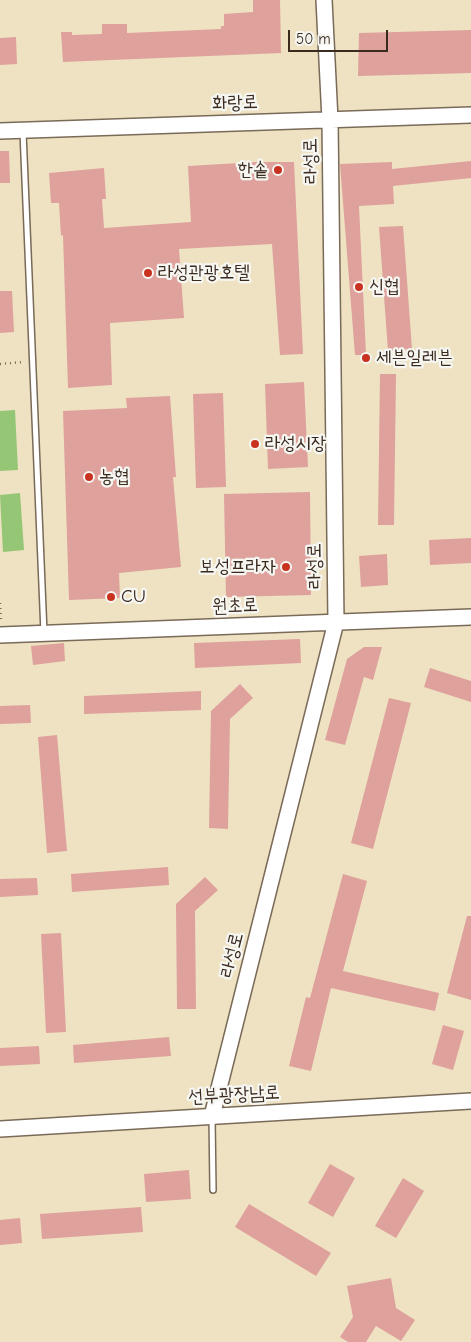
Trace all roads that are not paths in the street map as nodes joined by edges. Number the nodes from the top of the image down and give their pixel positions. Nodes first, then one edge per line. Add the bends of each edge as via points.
1 (324, 0) edge
2 (471, 115) edge
3 (330, 120) junction
4 (23, 130) junction
5 (0, 131) edge
6 (471, 617) edge
7 (336, 622) junction
8 (44, 633) junction
9 (1, 635) edge
10 (471, 1101) edge
11 (212, 1116) junction
12 (0, 1129) edge
13 (213, 1190) dead end

1 - 3 street, 라성로
2 - 3 street, 화랑로
3 - 4 street, 화랑로
3 - 7 street, 라성로
4 - 5 street, 화랑로
4 - 8 lane
6 - 7 street, 원초로
7 - 8 street, 원초로
7 - 11 street, 라성로
8 - 9 street, 원초로
10 - 11 street, 선부광장남로
11 - 12 street, 선부광장남로
11 - 13 lane

